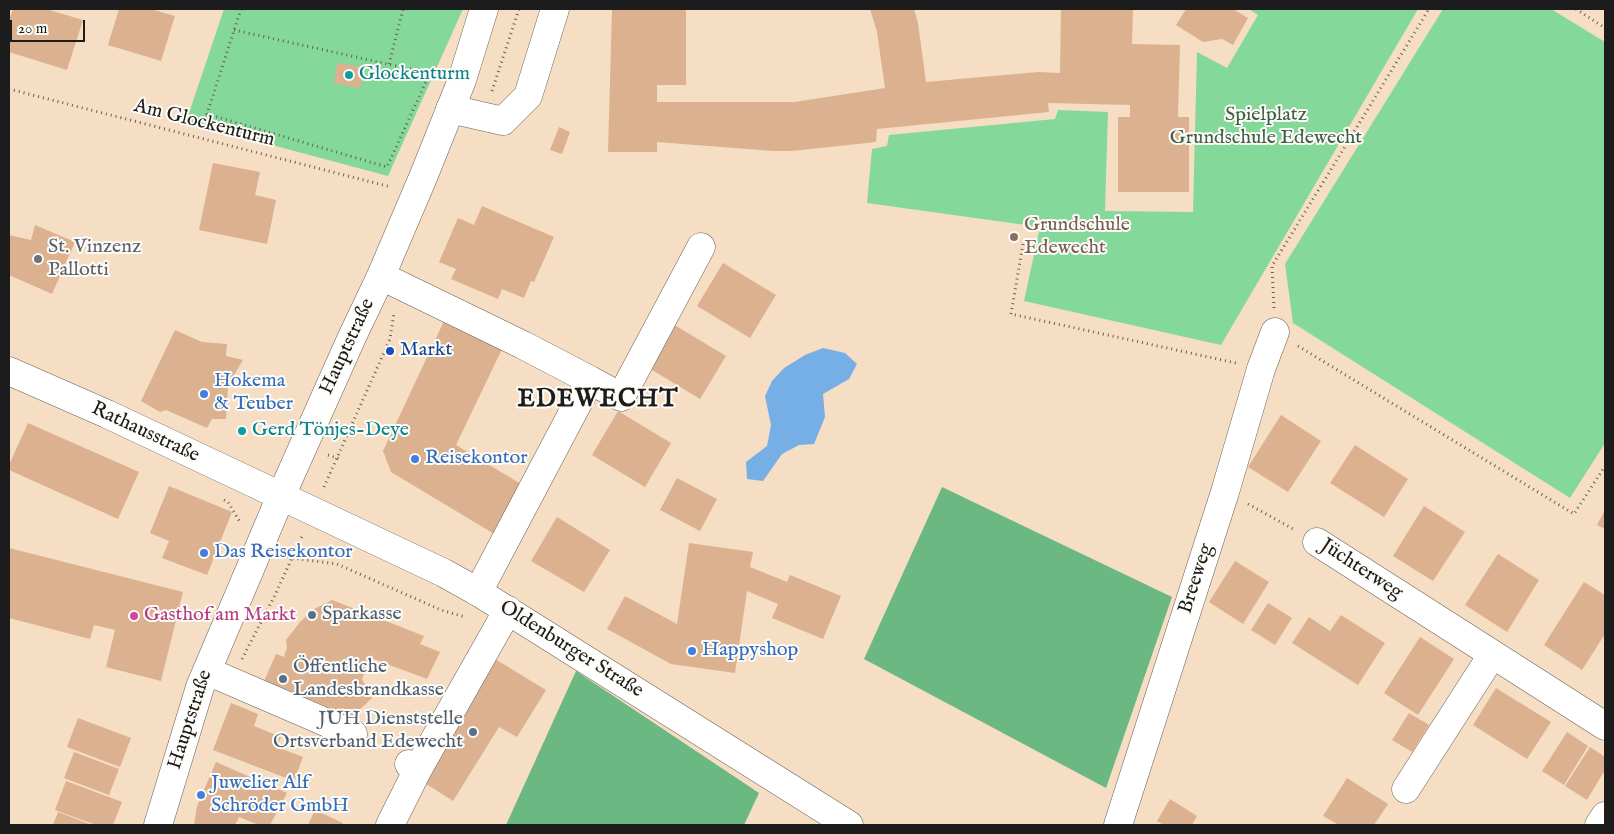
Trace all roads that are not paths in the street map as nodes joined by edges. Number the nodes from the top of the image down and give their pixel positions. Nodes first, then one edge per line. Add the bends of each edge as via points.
1 (484, 9) edge
2 (555, 9) edge
3 (450, 109) junction
4 (701, 247) dead end
5 (390, 280) junction
6 (1275, 332) road end
7 (9, 371) edge
8 (590, 380) junction
9 (281, 496) junction
10 (1317, 542) road end
11 (478, 592) junction
12 (508, 610) junction
13 (1492, 655) junction
14 (218, 675) junction
15 (1605, 726) edge
16 (352, 734) dead end
17 (1406, 789) dead end
18 (1605, 816) edge
19 (158, 825) edge
20 (390, 825) edge
21 (849, 825) edge
22 (1118, 825) edge
23 (1599, 825) edge

1 - 3 main road, Hauptstraße
2 - 3 main road via 528,96 503,121
3 - 5 main road, Hauptstraße
4 - 8 main road via 621,397
5 - 8 main road
5 - 9 main road, Hauptstraße via 352,337
6 - 22 main road, Breeweg
7 - 9 main road, Rathausstraße
8 - 11 main road
9 - 11 main road, Oldenburger Straße
9 - 14 main road, Hauptstraße
10 - 13 main road, Jüchterweg
11 - 12 main road, Oldenburger Straße
12 - 20 main road via 413,767
12 - 21 main road, Oldenburger Straße
13 - 15 main road, Jüchterweg
13 - 17 main road
14 - 16 main road
14 - 19 main road, Hauptstraße via 195,702
18 - 23 main road

